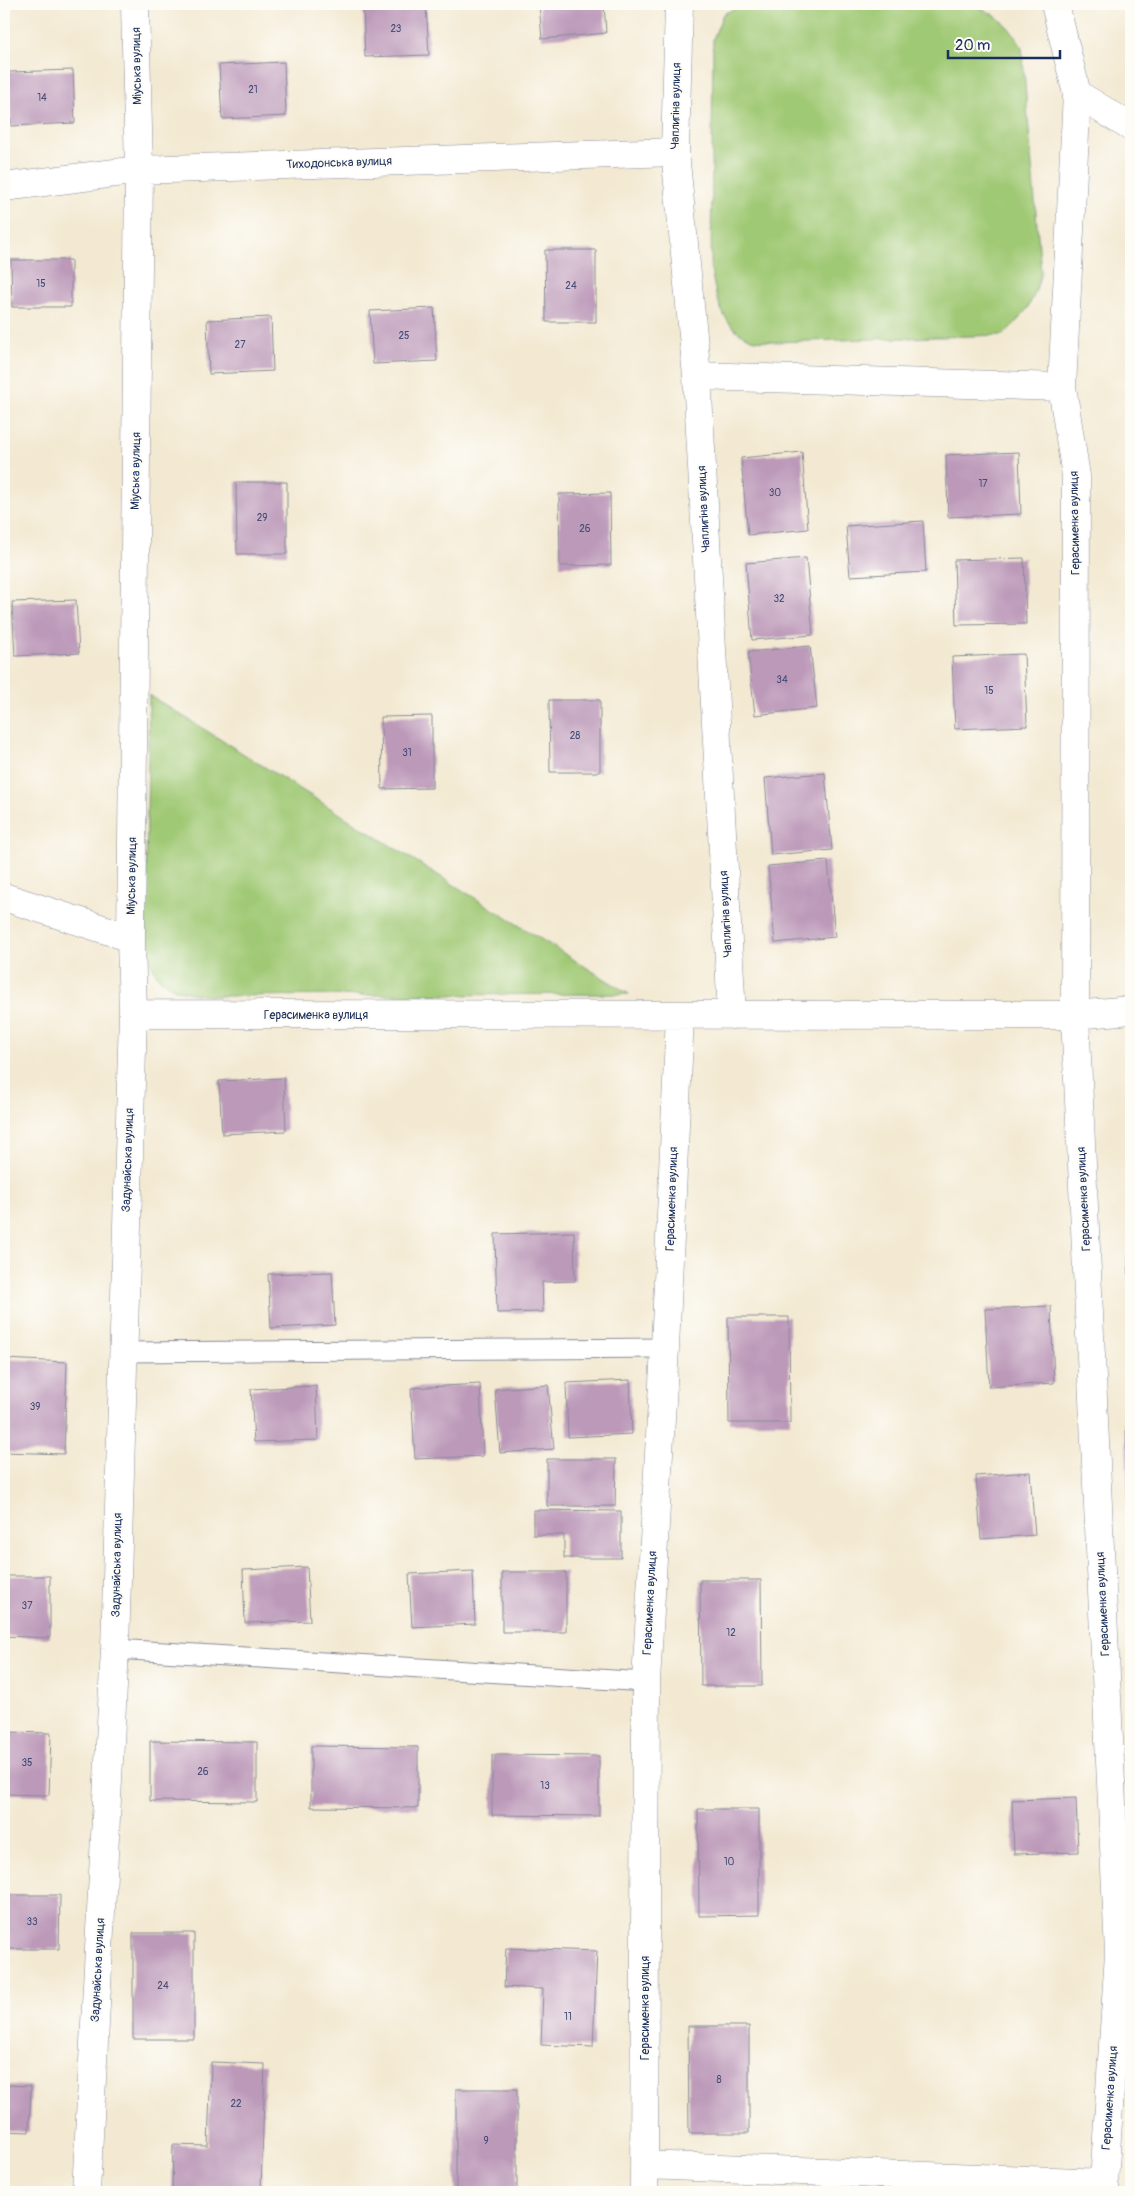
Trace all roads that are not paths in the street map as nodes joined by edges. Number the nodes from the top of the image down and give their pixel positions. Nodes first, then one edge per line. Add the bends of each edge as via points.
1 (135, 4) edge
2 (679, 4) edge
3 (1056, 4) edge
4 (1077, 94) junction
5 (1131, 128) edge
6 (675, 152) junction
7 (139, 170) junction
8 (4, 187) edge
9 (697, 376) junction
10 (1062, 387) junction
11 (4, 897) edge
12 (131, 938) junction
13 (1131, 1010) edge
14 (133, 1014) junction
15 (680, 1015) junction
16 (732, 1015) junction
17 (1075, 1015) junction
18 (665, 1348) junction
19 (122, 1352) junction
20 (115, 1649) junction
21 (646, 1682) junction
22 (645, 2165) junction
23 (1105, 2187) edge
24 (86, 2192) edge
25 (644, 2192) edge

1 - 7 street, Міуська вулиця
2 - 6 street, Чаплигіна вулиця
3 - 4 street, Герасименка вулиця
4 - 5 street
4 - 10 street, Герасименка вулиця
6 - 7 street, Тиходонська вулиця
6 - 9 street, Чаплигіна вулиця
7 - 8 street, Тиходонська вулиця
7 - 12 street, Міуська вулиця
9 - 10 street
9 - 16 street, Чаплигіна вулиця
10 - 17 street, Герасименка вулиця via 1076,476
11 - 12 street
12 - 14 street, Задунайська вулиця
13 - 17 street, Герасименка вулиця
14 - 15 street, Герасименка вулиця
14 - 19 street, Задунайська вулиця
15 - 16 street, Герасименка вулиця
15 - 18 street, Герасименка вулиця
16 - 17 street, Герасименка вулиця
17 - 23 street, Герасименка вулиця via 1119,1953
18 - 19 lane
18 - 21 street, Герасименка вулиця
19 - 20 street, Задунайська вулиця
20 - 21 lane
20 - 24 street, Задунайська вулиця
21 - 22 street, Герасименка вулиця
22 - 23 street
22 - 25 street, Герасименка вулиця

